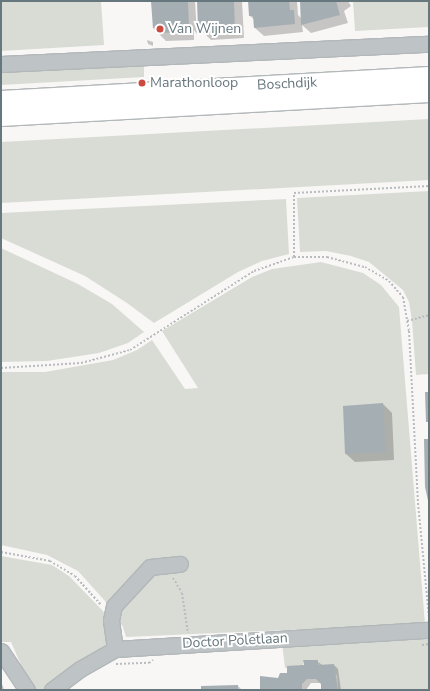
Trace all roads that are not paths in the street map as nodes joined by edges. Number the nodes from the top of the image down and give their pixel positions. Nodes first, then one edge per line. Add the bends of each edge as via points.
1 (429, 44) edge
2 (1, 64) edge
3 (429, 76) edge
4 (429, 93) edge
5 (1, 100) edge
6 (1, 117) edge
7 (175, 564) road end
8 (429, 630) edge
9 (115, 649) junction
10 (1, 651) edge
11 (28, 690) edge
12 (52, 690) edge

1 - 2 street
3 - 5 main road, Boschdijk
4 - 6 main road, Boschdijk
7 - 9 street via 150,567 114,606 111,620
8 - 9 street, Doctor Poletlaan
9 - 12 street, Doctor Poletlaan via 80,668
10 - 11 street

